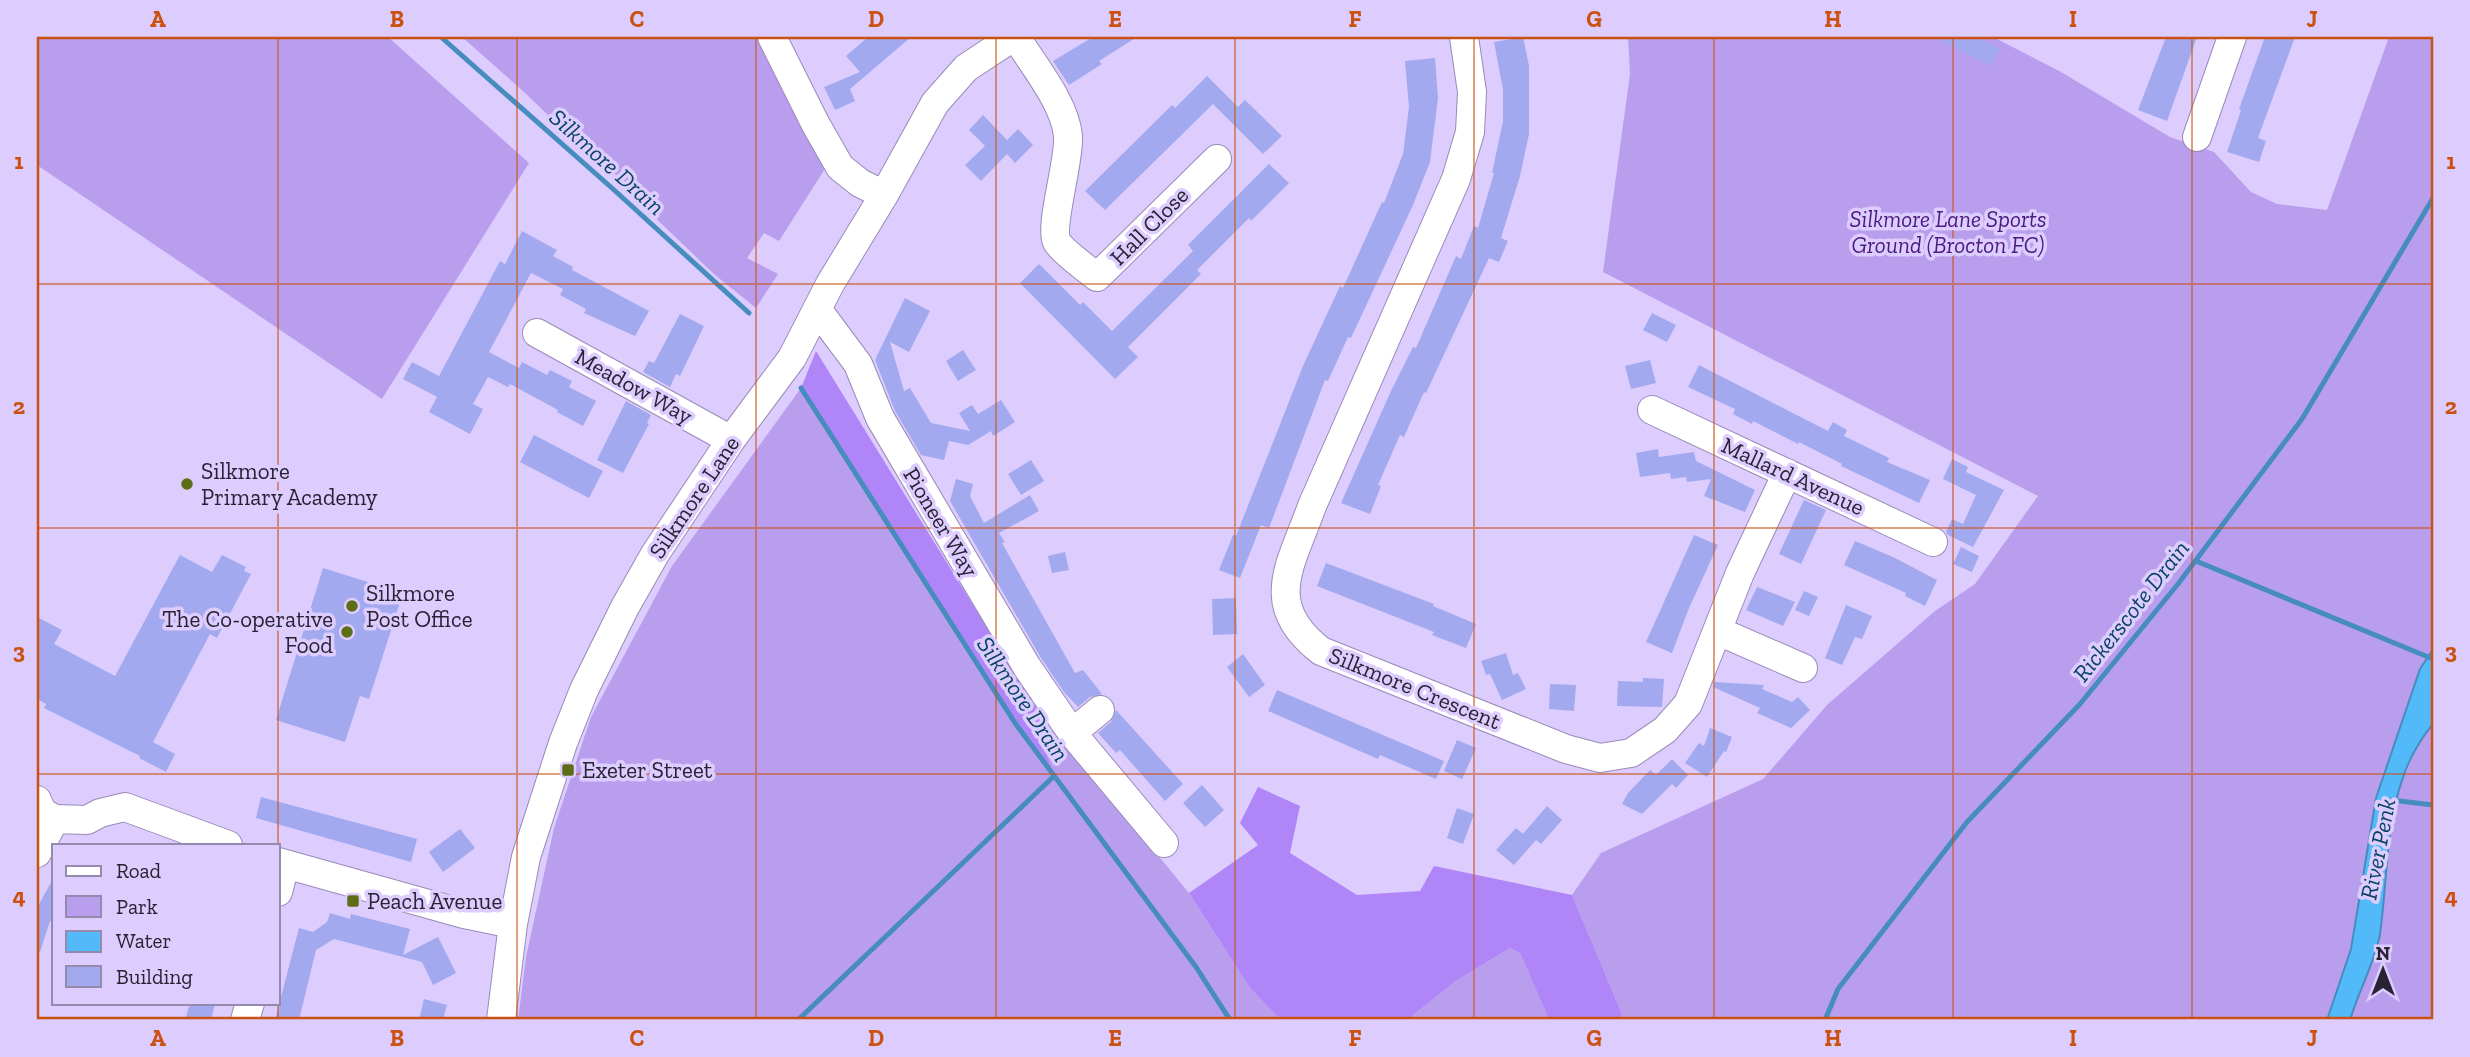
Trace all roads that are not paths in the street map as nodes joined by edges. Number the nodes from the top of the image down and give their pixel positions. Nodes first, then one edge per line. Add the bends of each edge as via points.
1 (772, 37) edge
2 (1014, 37) edge
3 (1464, 37) edge
4 (2232, 37) edge
5 (2197, 137) dead end
6 (1217, 159) dead end
7 (884, 195) junction
8 (817, 309) junction
9 (537, 332) dead end
10 (1652, 410) dead end
11 (731, 439) junction
12 (1787, 473) junction
13 (1933, 542) dead end
14 (1718, 631) junction
15 (1803, 668) dead end
16 (1100, 710) dead end
17 (1072, 733) junction
18 (46, 809) edge
19 (1164, 843) dead end
20 (226, 844) edge
21 (37, 853) edge
22 (282, 863) edge
23 (513, 924) junction
24 (500, 1020) edge

1 - 7 street via 840,167
2 - 6 street, Hall Close via 1062,112 1068,136 1054,230 1057,242 1097,278
2 - 7 street, Silkmore Lane via 966,68 935,103
3 - 14 street, Silkmore Crescent via 1472,92 1469,132 1456,179 1312,506 1284,588 1288,612 1301,636 1321,651 1566,749 1600,758 1631,753 1665,730 1688,705
4 - 5 street
7 - 8 street, Silkmore Lane
8 - 11 street, Silkmore Lane via 792,358
8 - 17 street, Pioneer Way via 858,364 880,418 1027,667
9 - 11 street, Meadow Way
10 - 12 street, Mallard Avenue
11 - 23 street, Silkmore Lane via 655,554 584,690 526,857
12 - 13 street, Mallard Avenue
12 - 14 street, Silkmore Crescent
14 - 15 street
16 - 17 street
17 - 19 street, Pioneer Way
18 - 20 street via 87,820 125,807
18 - 21 street
22 - 23 street
23 - 24 street, Silkmore Lane

